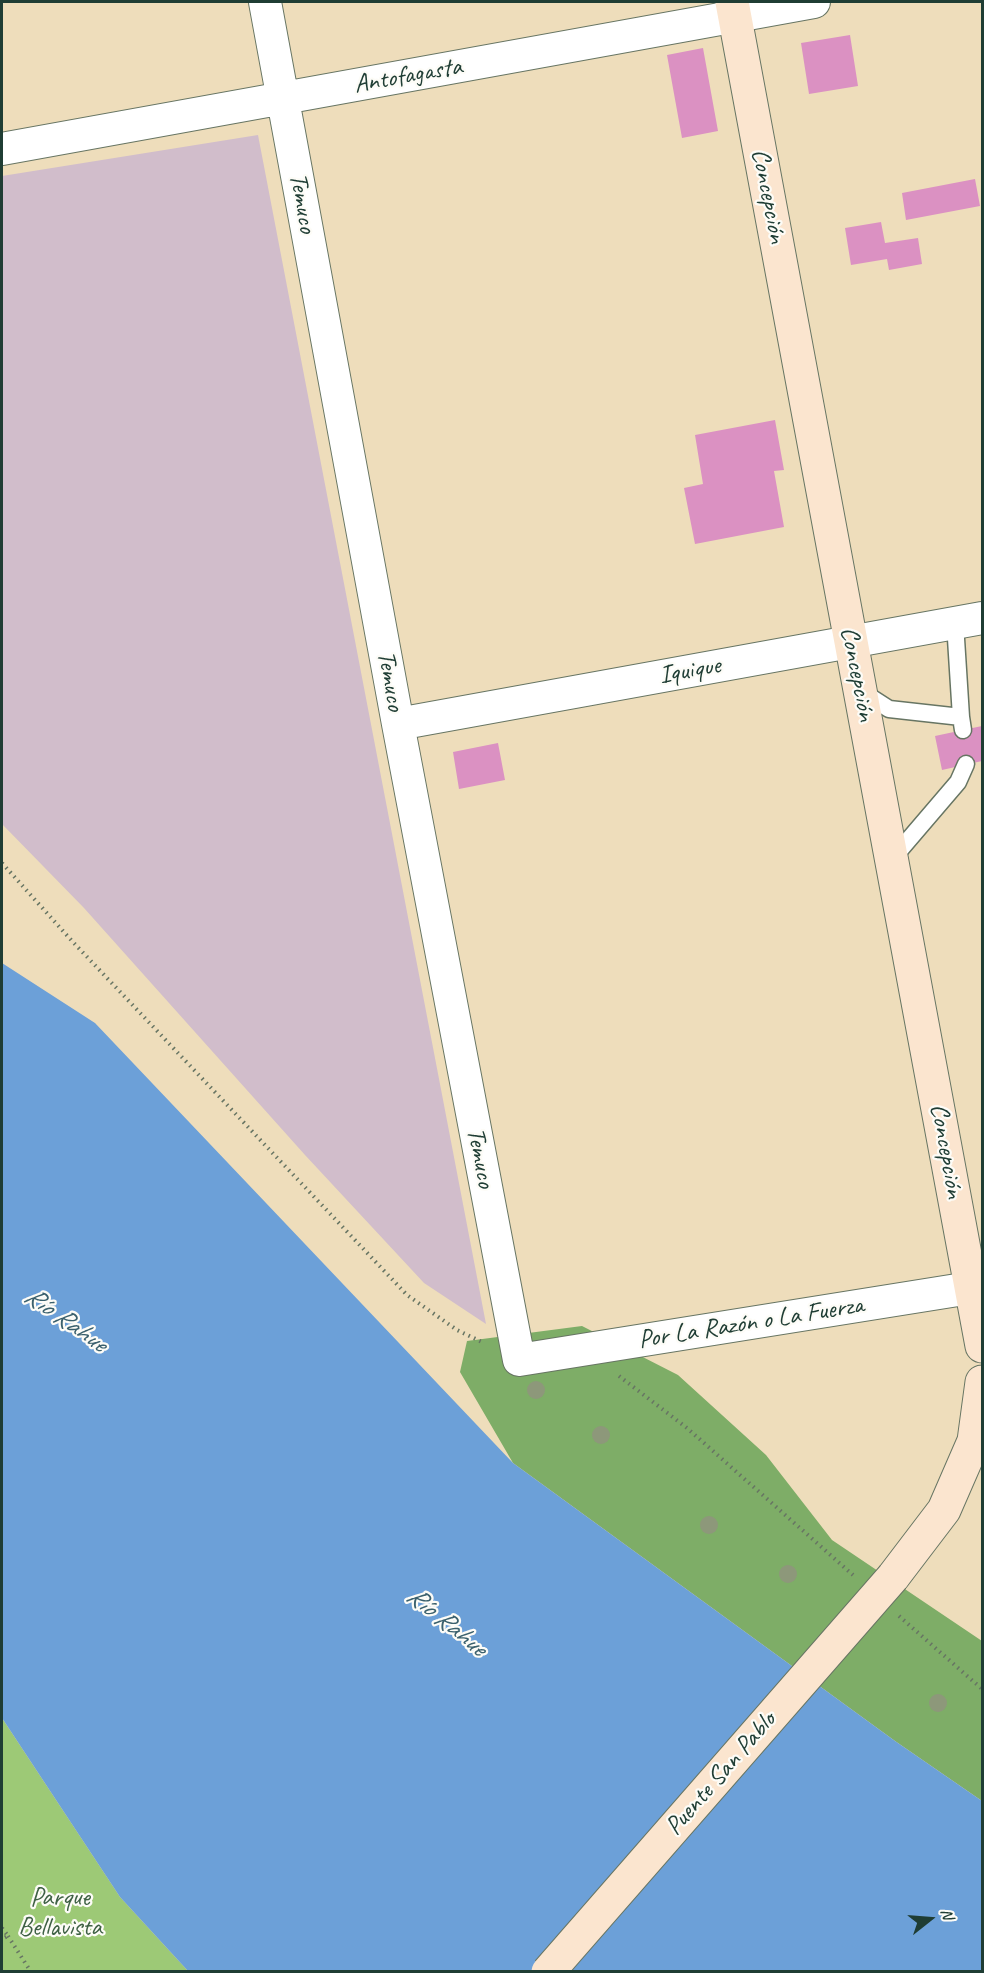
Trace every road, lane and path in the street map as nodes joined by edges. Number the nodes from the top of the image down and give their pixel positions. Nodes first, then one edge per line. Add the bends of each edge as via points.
1 (265, 2) edge
2 (814, 2) edge
3 (733, 9) edge
4 (283, 99) junction
5 (2, 149) edge
6 (969, 620) edge
7 (851, 642) junction
8 (860, 691) junction
9 (398, 724) junction
10 (966, 764) dead end
11 (893, 858) junction
12 (977, 1287) edge
13 (982, 1346) edge
14 (519, 1360) joint
15 (982, 1382) edge
16 (2, 1928) edge
17 (8, 1936) junction
18 (2, 1940) edge
19 (31, 1971) edge
20 (548, 1971) edge

1 - 4 street, Temuco
2 - 3 street, Antofagasta
3 - 4 street, Antofagasta
3 - 7 main road, Concepción
4 - 5 street, Antofagasta
4 - 9 street, Temuco
6 - 7 street, Iquique
6 - 8 lane via 962,724 889,709
7 - 8 main road, Concepción
7 - 9 street, Iquique
8 - 11 main road, Concepción
9 - 14 street, Temuco
10 - 11 lane via 958,782
11 - 12 main road, Concepción
12 - 13 main road, Concepción
12 - 14 street, Por La Razón o La Fuerza
15 - 20 main road, Puente San Pablo, bridge via 974,1441 944,1510 893,1577
16 - 17 path
17 - 18 path
17 - 19 path

